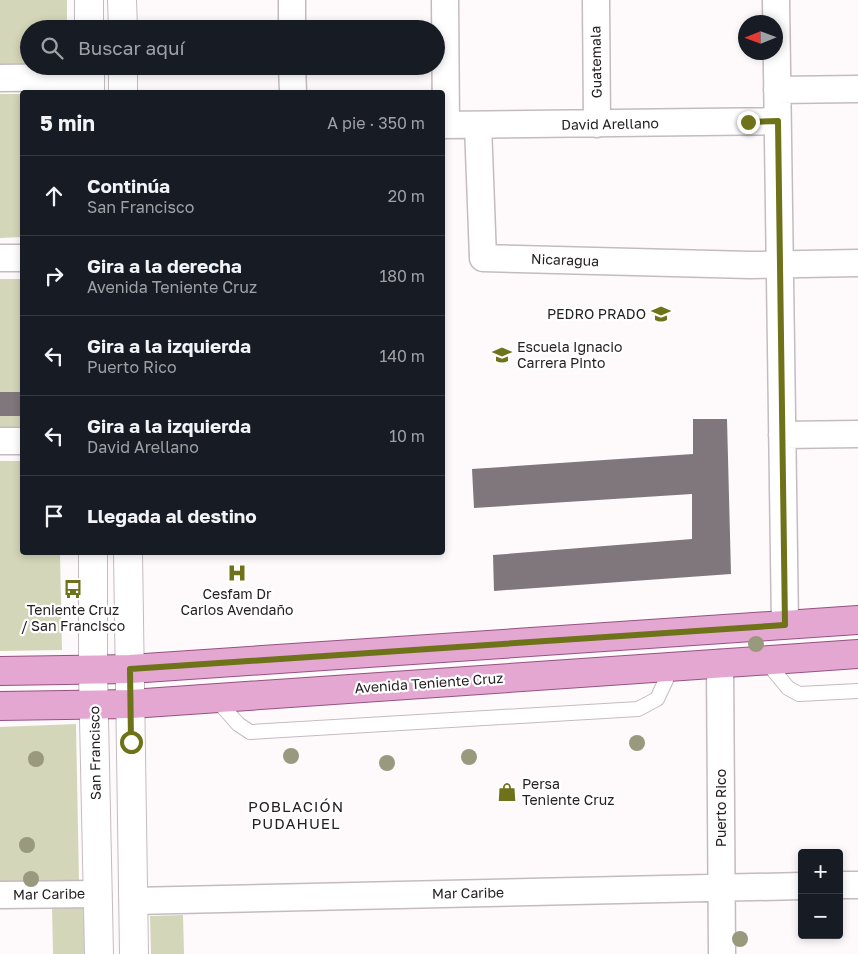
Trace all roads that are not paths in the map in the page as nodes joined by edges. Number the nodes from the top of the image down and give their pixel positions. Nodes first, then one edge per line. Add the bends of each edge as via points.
1 (89, 0) edge
2 (122, 0) edge
3 (292, 0) edge
4 (445, 0) edge
5 (596, 0) edge
6 (776, 0) edge
7 (89, 20) edge
8 (123, 20) edge
9 (292, 20) edge
10 (445, 20) edge
11 (123, 75) edge
12 (292, 75) edge
13 (444, 75) edge
14 (0, 78) edge
15 (90, 79) edge
16 (858, 89) edge
17 (124, 90) edge
18 (293, 90) edge
19 (444, 90) edge
20 (777, 90) junction
21 (778, 121) junction
22 (597, 124) junction
23 (445, 125) edge
24 (478, 125) junction
25 (0, 258) edge
26 (20, 258) edge
27 (858, 263) edge
28 (780, 264) junction
29 (858, 434) edge
30 (782, 435) junction
31 (0, 441) edge
32 (20, 441) edge
33 (93, 555) edge
34 (128, 555) edge
35 (858, 620) edge
36 (785, 625) junction
37 (858, 654) edge
38 (765, 660) junction
39 (720, 663) junction
40 (667, 667) junction
41 (130, 669) junction
42 (93, 670) junction
43 (0, 671) edge
44 (858, 691) edge
45 (215, 698) junction
46 (131, 704) junction
47 (0, 706) edge
48 (94, 706) junction
49 (843, 885) edge
50 (858, 885) edge
51 (798, 886) edge
52 (721, 888) junction
53 (98, 894) junction
54 (0, 895) edge
55 (133, 901) junction
56 (100, 954) edge
57 (134, 954) edge
58 (722, 954) edge

1 - 7 main road
2 - 8 main road
3 - 9 street
4 - 10 street
5 - 22 street, Guatemala
6 - 20 street
11 - 17 main road
12 - 18 street
13 - 19 street
14 - 15 street
16 - 20 street
20 - 21 street
21 - 22 street, David Arellano
21 - 28 street
22 - 24 street, David Arellano
23 - 24 street, David Arellano
24 - 28 street, Nicaragua via 483,258
25 - 26 street
27 - 28 street
28 - 30 street
29 - 30 street
30 - 36 street
31 - 32 street
33 - 42 main road, San Francisco
34 - 41 main road
35 - 36 main road
36 - 41 main road
37 - 38 main road, Avenida Teniente Cruz
38 - 39 main road, Avenida Teniente Cruz
38 - 44 lane via 788,688 799,694
39 - 40 main road, Avenida Teniente Cruz
39 - 52 street, Puerto Rico
40 - 45 main road, Avenida Teniente Cruz
40 - 45 lane via 658,700 638,709 250,732 238,724
41 - 42 main road
41 - 46 main road
42 - 43 main road
42 - 48 main road, San Francisco
45 - 46 main road, Avenida Teniente Cruz
46 - 48 main road, Avenida Teniente Cruz
46 - 55 main road
47 - 48 main road, Avenida Teniente Cruz
48 - 53 main road, San Francisco
49 - 50 street
51 - 52 street, Mar Caribe
52 - 55 street, Mar Caribe
52 - 58 street, Puerto Rico
53 - 54 street, Mar Caribe
53 - 56 main road, San Francisco
55 - 57 main road

